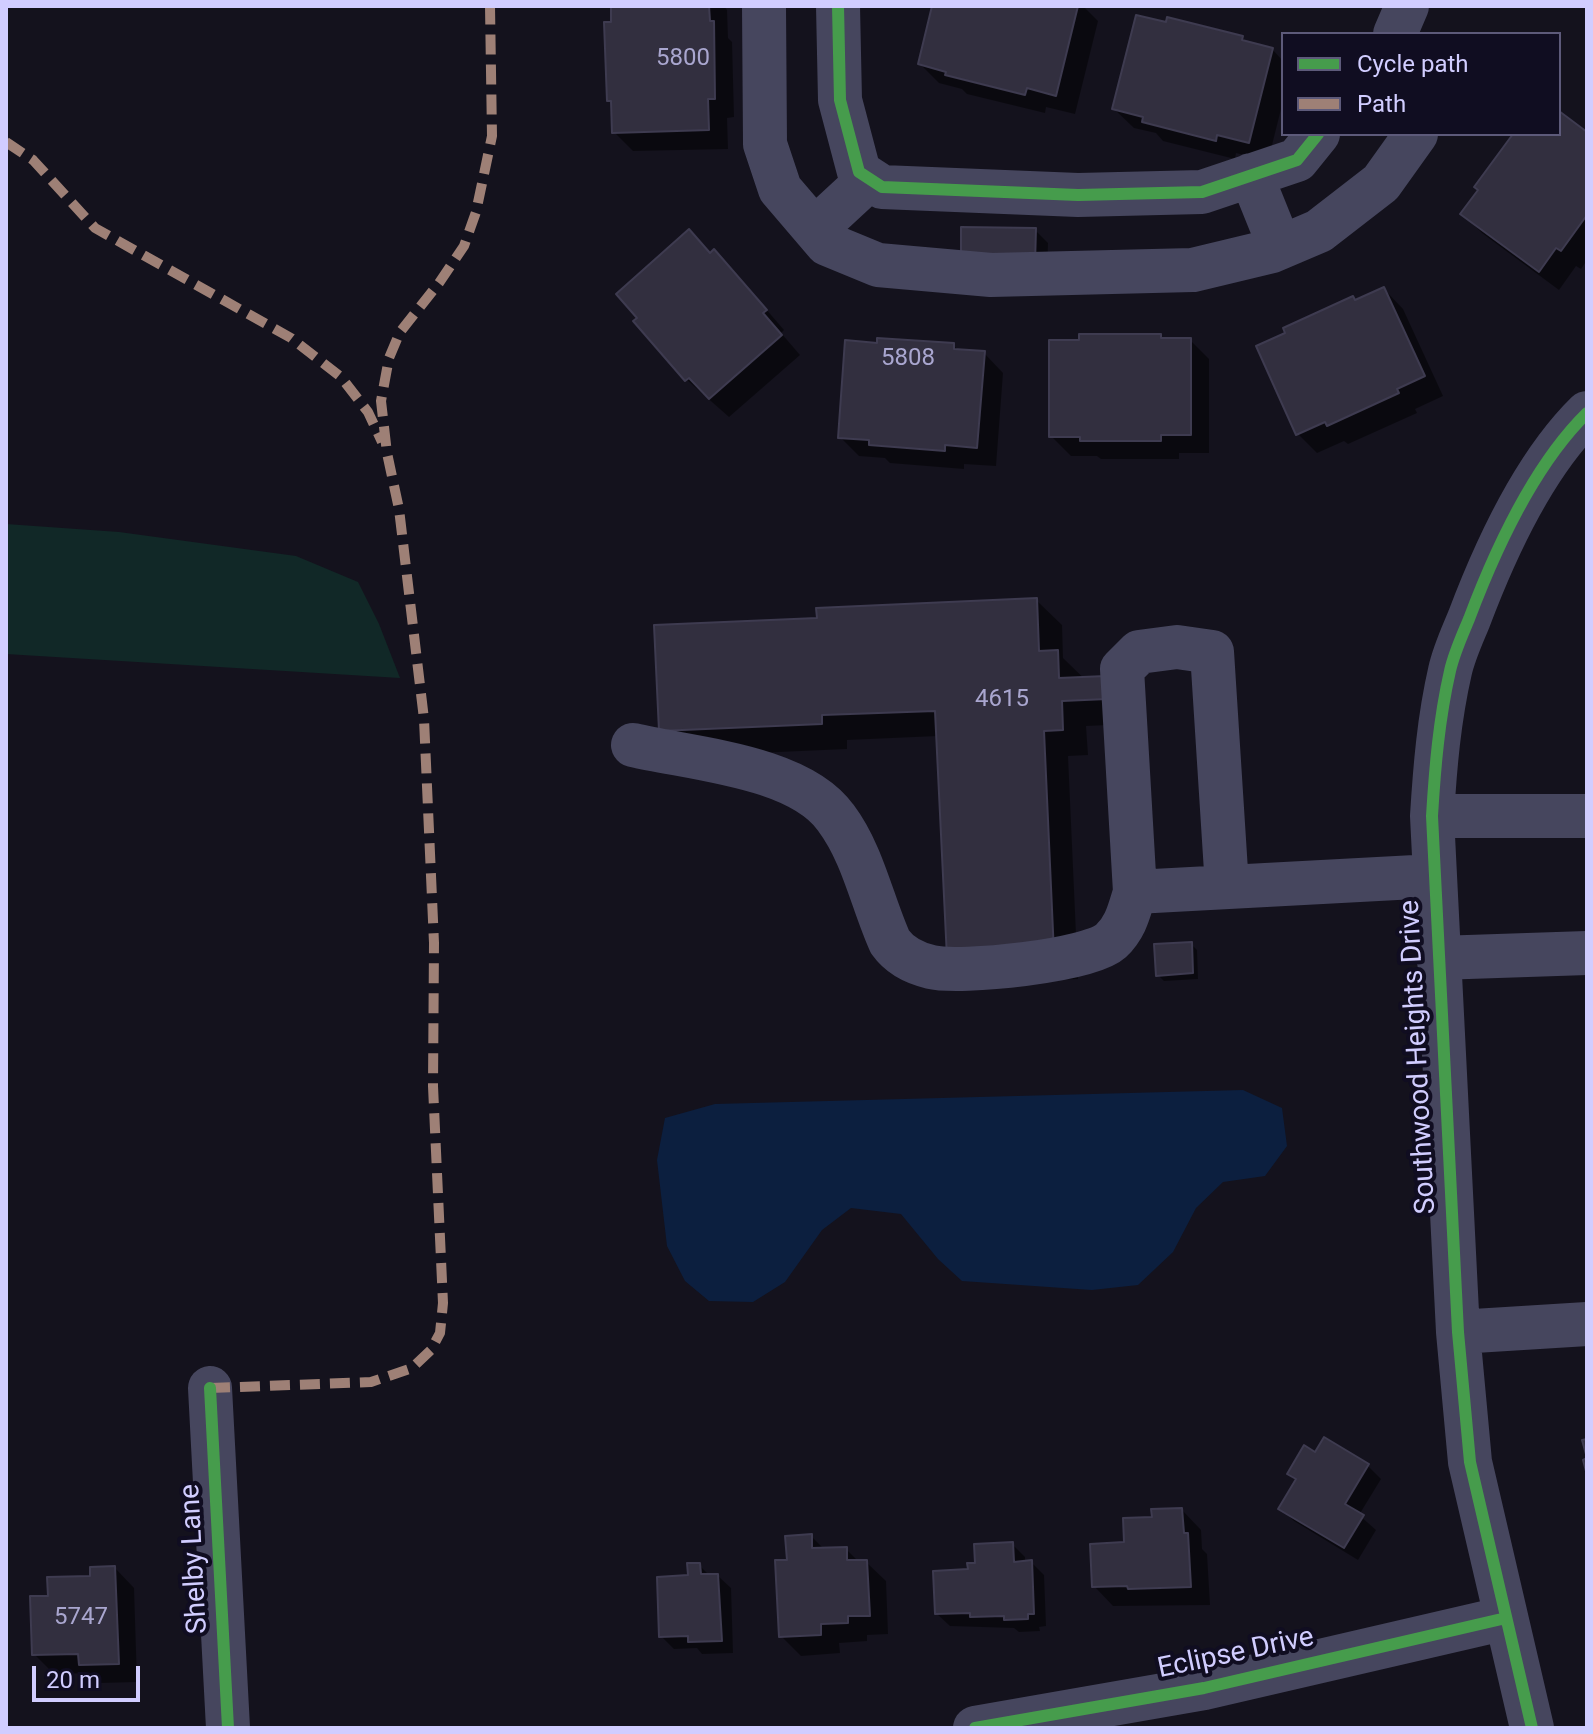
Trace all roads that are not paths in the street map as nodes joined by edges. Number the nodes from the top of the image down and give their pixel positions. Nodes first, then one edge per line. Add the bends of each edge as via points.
1 (764, 6) edge
2 (838, 6) edge
3 (1407, 6) edge
4 (1396, 32) edge
5 (1316, 136) edge
6 (1415, 136) edge
7 (1251, 175) junction
8 (869, 179) junction
9 (815, 229) junction
10 (1280, 247) junction
11 (1587, 413) edge
12 (633, 745) dead end
13 (1432, 816) junction
14 (1587, 816) edge
15 (1434, 876) junction
16 (1227, 887) junction
17 (1135, 892) junction
18 (1587, 953) edge
19 (1438, 958) junction
20 (1587, 1324) edge
21 (1458, 1332) junction
22 (210, 1388) dead end
23 (1506, 1618) junction
24 (228, 1728) edge
25 (975, 1728) edge
26 (1532, 1728) edge

1 - 9 street via 765,144 780,189
2 - 8 street via 840,100 859,172
3 - 4 street
5 - 7 street via 1297,160
6 - 10 street via 1381,183 1319,231
7 - 8 street via 1202,192 1078,195 882,187
7 - 10 street
8 - 9 street
9 - 10 street via 827,244 878,265 991,275 1193,270
11 - 13 street, Southwood Heights Drive via 1542,468 1484,579 1450,667
12 - 17 street via 778,777 805,789 836,817 898,954 935,968 1081,955 1109,943 1125,924
13 - 14 street
13 - 15 street, Southwood Heights Drive
15 - 16 street
15 - 19 street, Southwood Heights Drive
16 - 17 street
16 - 17 street via 1212,652 1177,647 1139,652 1122,669
18 - 19 street
19 - 21 street, Southwood Heights Drive
20 - 21 street
21 - 23 street, Southwood Heights Drive via 1470,1462
22 - 24 street, Shelby Lane
23 - 25 street, Eclipse Drive via 1204,1688
23 - 26 street, Southwood Heights Drive

